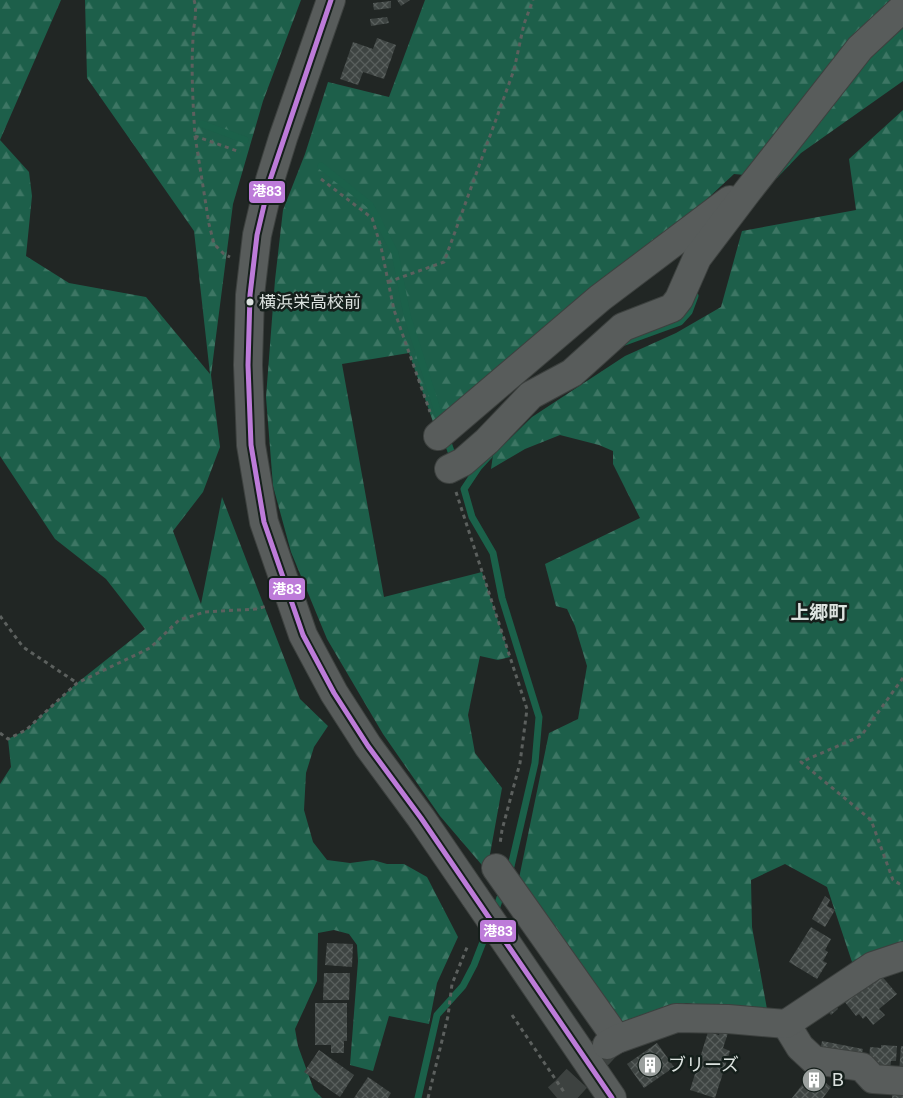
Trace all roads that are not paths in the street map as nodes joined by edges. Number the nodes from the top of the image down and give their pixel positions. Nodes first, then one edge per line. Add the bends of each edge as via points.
1 (331, 0) edge
2 (903, 8) edge
3 (747, 192) junction
4 (444, 430) road end
5 (454, 467) road end
6 (502, 876) road end
7 (903, 956) edge
8 (786, 1024) junction
9 (903, 1081) edge
10 (612, 1098) edge

1 - 10 street, bridge via 270,180 257,235 250,295 248,365 252,445 264,522 303,635 334,693
2 - 3 street via 860,48
3 - 4 street via 730,199 600,298
3 - 5 street via 697,258 672,308 623,327 572,373 531,395 488,441
6 - 8 street via 612,1042 676,1018
7 - 8 street via 873,966
8 - 9 street via 800,1047 814,1060 862,1067 873,1079

